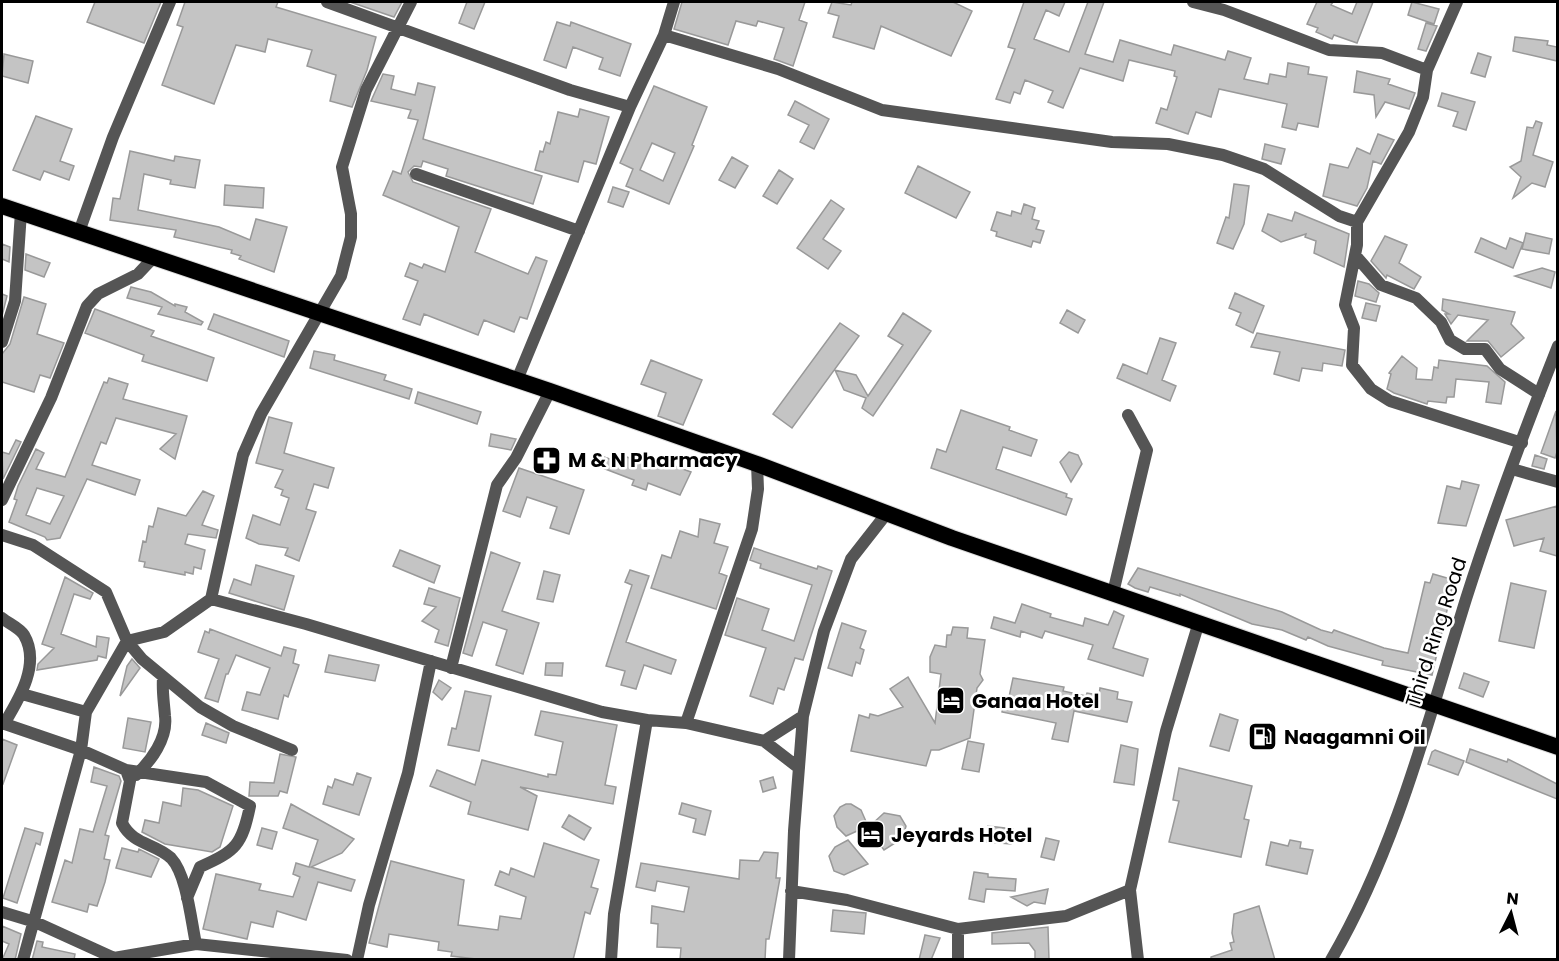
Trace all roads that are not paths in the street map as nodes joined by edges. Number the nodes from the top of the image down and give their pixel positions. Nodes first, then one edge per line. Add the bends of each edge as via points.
1 (170, 2) edge
2 (327, 2) edge
3 (411, 2) edge
4 (674, 2) edge
5 (1193, 2) edge
6 (1457, 2) edge
7 (400, 27) junction
8 (664, 34) junction
9 (1427, 70) junction
10 (630, 107) junction
11 (416, 174) dead end
12 (2, 206) edge
13 (21, 212) junction
14 (1357, 222) junction
15 (579, 231) junction
16 (79, 232) junction
17 (1355, 255) junction
18 (154, 257) junction
19 (322, 312) junction
20 (2, 342) edge
21 (1557, 346) edge
22 (517, 380) junction
23 (550, 391) junction
24 (1539, 394) junction
25 (1128, 415) dead end
26 (1522, 443) junction
27 (757, 464) junction
28 (1512, 469) junction
29 (1557, 482) edge
30 (2, 500) edge
31 (887, 513) junction
32 (2, 535) edge
33 (1113, 593) junction
34 (211, 600) junction
35 (2, 618) edge
36 (1199, 622) junction
37 (127, 641) junction
38 (431, 662) junction
39 (451, 668) junction
40 (163, 678) junction
41 (22, 694) junction
42 (1434, 704) junction
43 (86, 711) junction
44 (803, 716) junction
45 (647, 720) junction
46 (3, 723) edge
47 (686, 723) junction
48 (764, 741) junction
49 (1557, 747) edge
50 (81, 750) junction
51 (292, 750) dead end
52 (799, 768) junction
53 (140, 772) junction
54 (128, 776) junction
55 (1130, 890) junction
56 (791, 891) junction
57 (187, 898) junction
58 (2, 912) edge
59 (35, 922) junction
60 (958, 929) junction
61 (196, 944) junction
62 (115, 959) edge
63 (23, 960) edge
64 (347, 960) edge
65 (357, 960) edge
66 (611, 960) edge
67 (789, 960) edge
68 (958, 960) edge
69 (1138, 960) edge
70 (1331, 960) edge

1 - 16 street via 113,137
2 - 7 street
3 - 7 street
4 - 8 street
5 - 9 street via 1329,50 1382,53
6 - 9 street
7 - 10 street via 570,90
7 - 19 street via 366,90 342,167 351,237 341,276
8 - 10 street
8 - 14 street via 778,69 882,110 1112,142 1168,144 1223,155 1264,170 1339,216
9 - 14 street via 1423,98 1409,132
10 - 15 street
11 - 15 street
12 - 13 highway
13 - 16 highway
13 - 20 street via 15,301
14 - 17 street
15 - 22 street
16 - 18 highway
17 - 24 street via 1381,285 1416,298 1441,322 1450,340 1465,349 1485,349 1500,369
17 - 26 street via 1345,305 1354,328 1352,365 1371,389 1390,401
18 - 19 highway
18 - 30 street via 138,274 98,294 87,306 51,398
19 - 22 highway
19 - 34 street via 261,414 243,455
21 - 24 street, Third Ring Road
22 - 23 highway
23 - 27 highway
23 - 39 street via 516,458 497,485
24 - 26 street, Third Ring Road
25 - 33 street via 1147,450
26 - 28 street, Third Ring Road
27 - 31 highway
27 - 47 street via 752,529
28 - 29 street
28 - 42 street, Third Ring Road
31 - 33 highway
31 - 44 street via 851,559 824,631
32 - 37 street via 33,545 106,592
33 - 36 highway
34 - 37 street via 164,632
34 - 38 street
35 - 41 street via 24,634 31,655
36 - 42 highway
36 - 55 street via 1166,731
37 - 40 street
37 - 43 street
38 - 39 street
38 - 65 street via 408,773 369,904
39 - 45 street via 602,712
40 - 51 street via 233,726
40 - 53 street via 161,700 166,718 161,741
41 - 43 street
41 - 46 street
42 - 49 highway
42 - 70 street, Third Ring Road via 1395,822 1353,923
43 - 50 street
44 - 48 street
44 - 52 street
45 - 47 street
45 - 66 street via 614,914
46 - 50 street
47 - 48 street
48 - 52 street
50 - 54 street
50 - 59 street
52 - 56 street
53 - 54 street
53 - 57 street via 206,782 250,806 244,835 227,855 200,867
54 - 57 street via 122,823 134,839 172,859
55 - 60 street via 1066,916
55 - 69 street
56 - 60 street via 847,900
56 - 67 street
57 - 61 street
58 - 59 street
59 - 62 street
59 - 63 street
60 - 68 street
61 - 62 street
61 - 64 street

